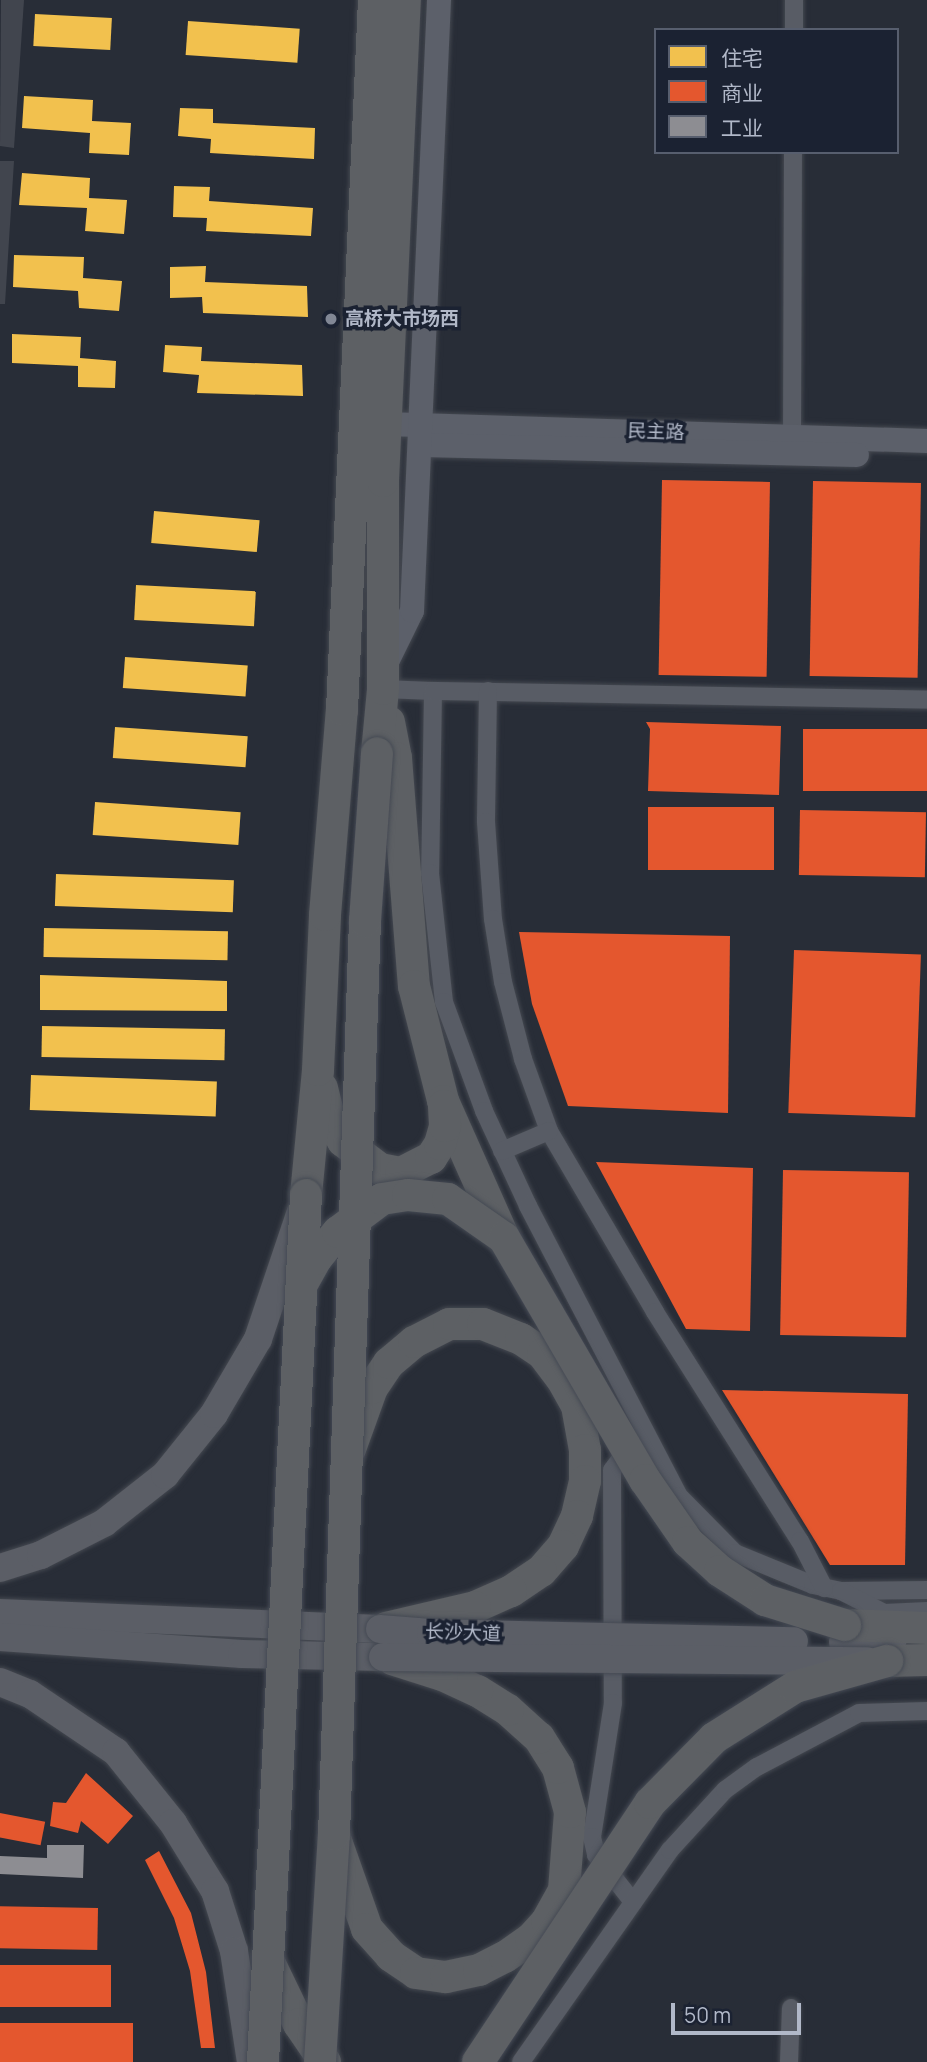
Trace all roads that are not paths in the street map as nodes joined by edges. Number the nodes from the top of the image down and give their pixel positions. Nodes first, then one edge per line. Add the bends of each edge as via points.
1 (374, 0) edge
2 (405, 0) edge
3 (439, 0) edge
4 (794, 0) edge
5 (794, 28) edge
6 (793, 154) edge
7 (386, 424) junction
8 (421, 435) junction
9 (792, 436) junction
10 (927, 441) edge
11 (927, 457) edge
12 (383, 680) junction
13 (433, 691) junction
14 (488, 691) junction
15 (927, 700) edge
16 (386, 755) junction
17 (318, 1070) junction
18 (443, 1101) junction
19 (549, 1131) junction
20 (502, 1151) junction
21 (306, 1195) junction
22 (505, 1238) junction
23 (300, 1287) junction
24 (643, 1428) junction
25 (347, 1457) junction
26 (0, 1568) edge
27 (832, 1589) junction
28 (927, 1590) edge
29 (927, 1611) edge
30 (0, 1613) edge
31 (927, 1628) edge
32 (844, 1633) junction
33 (927, 1636) edge
34 (0, 1637) edge
35 (382, 1643) junction
36 (927, 1660) edge
37 (887, 1661) junction
38 (0, 1682) edge
39 (927, 1711) edge
40 (334, 1835) junction
41 (633, 1902) junction
42 (268, 1960) junction
43 (791, 2008) dead end
44 (477, 2060) edge
45 (251, 2062) edge
46 (263, 2062) edge
47 (322, 2062) edge
48 (521, 2062) edge
49 (789, 2062) edge

1 - 17 highway via 342,710
2 - 7 highway
3 - 8 street
4 - 5 street
6 - 9 street
7 - 8 street, 民主路
7 - 12 highway
8 - 9 street, 民主路
8 - 11 street, 民主路
8 - 12 street via 412,611
9 - 10 street, 民主路
12 - 13 street
12 - 16 highway
13 - 14 street
13 - 20 street via 430,873 444,1002
14 - 15 street
14 - 19 street via 486,822 494,919 503,982 523,1059
16 - 18 highway via 414,986
16 - 25 highway, bridge via 365,921
17 - 18 highway via 330,1120 343,1140 380,1169 401,1172 430,1158 445,1126
17 - 21 highway
18 - 22 highway
19 - 20 street
19 - 27 street via 662,1324
20 - 24 street
21 - 23 highway, bridge
21 - 26 main road, bridge via 258,1339 214,1414 165,1475 104,1523 41,1555
22 - 23 highway, bridge via 448,1199 408,1195 382,1199 338,1232
22 - 32 highway, bridge via 645,1480 688,1542 720,1571 765,1600
23 - 42 highway, bridge
24 - 27 street via 679,1496 736,1553
24 - 41 street via 612,1470 613,1703 592,1837 596,1855
25 - 35 highway, bridge via 372,1388 389,1363 414,1342 449,1324 483,1324 521,1339 543,1354 577,1406 585,1450 584,1481 577,1516 563,1546 541,1571 511,1591
25 - 40 highway, bridge
27 - 28 street
27 - 29 street via 884,1612
30 - 35 main road, 长沙大道
31 - 32 highway
32 - 33 main road, 长沙大道
32 - 35 main road, 长沙大道, bridge via 431,1633
34 - 35 main road via 242,1654
35 - 37 main road, bridge
35 - 40 highway, bridge via 477,1691 508,1710 539,1738 558,1768 570,1812 564,1890 547,1921 505,1957 479,1970 446,1977 416,1972 391,1956 367,1930
36 - 37 highway
37 - 44 highway, bridge via 795,1687 714,1738 650,1803
38 - 45 main road via 30,1694 105,1744 173,1823 215,1891 234,1951
39 - 41 street via 859,1713 757,1767 716,1800 670,1850
40 - 47 highway, bridge
41 - 48 street
42 - 46 highway, bridge
42 - 47 highway, bridge
43 - 49 street

